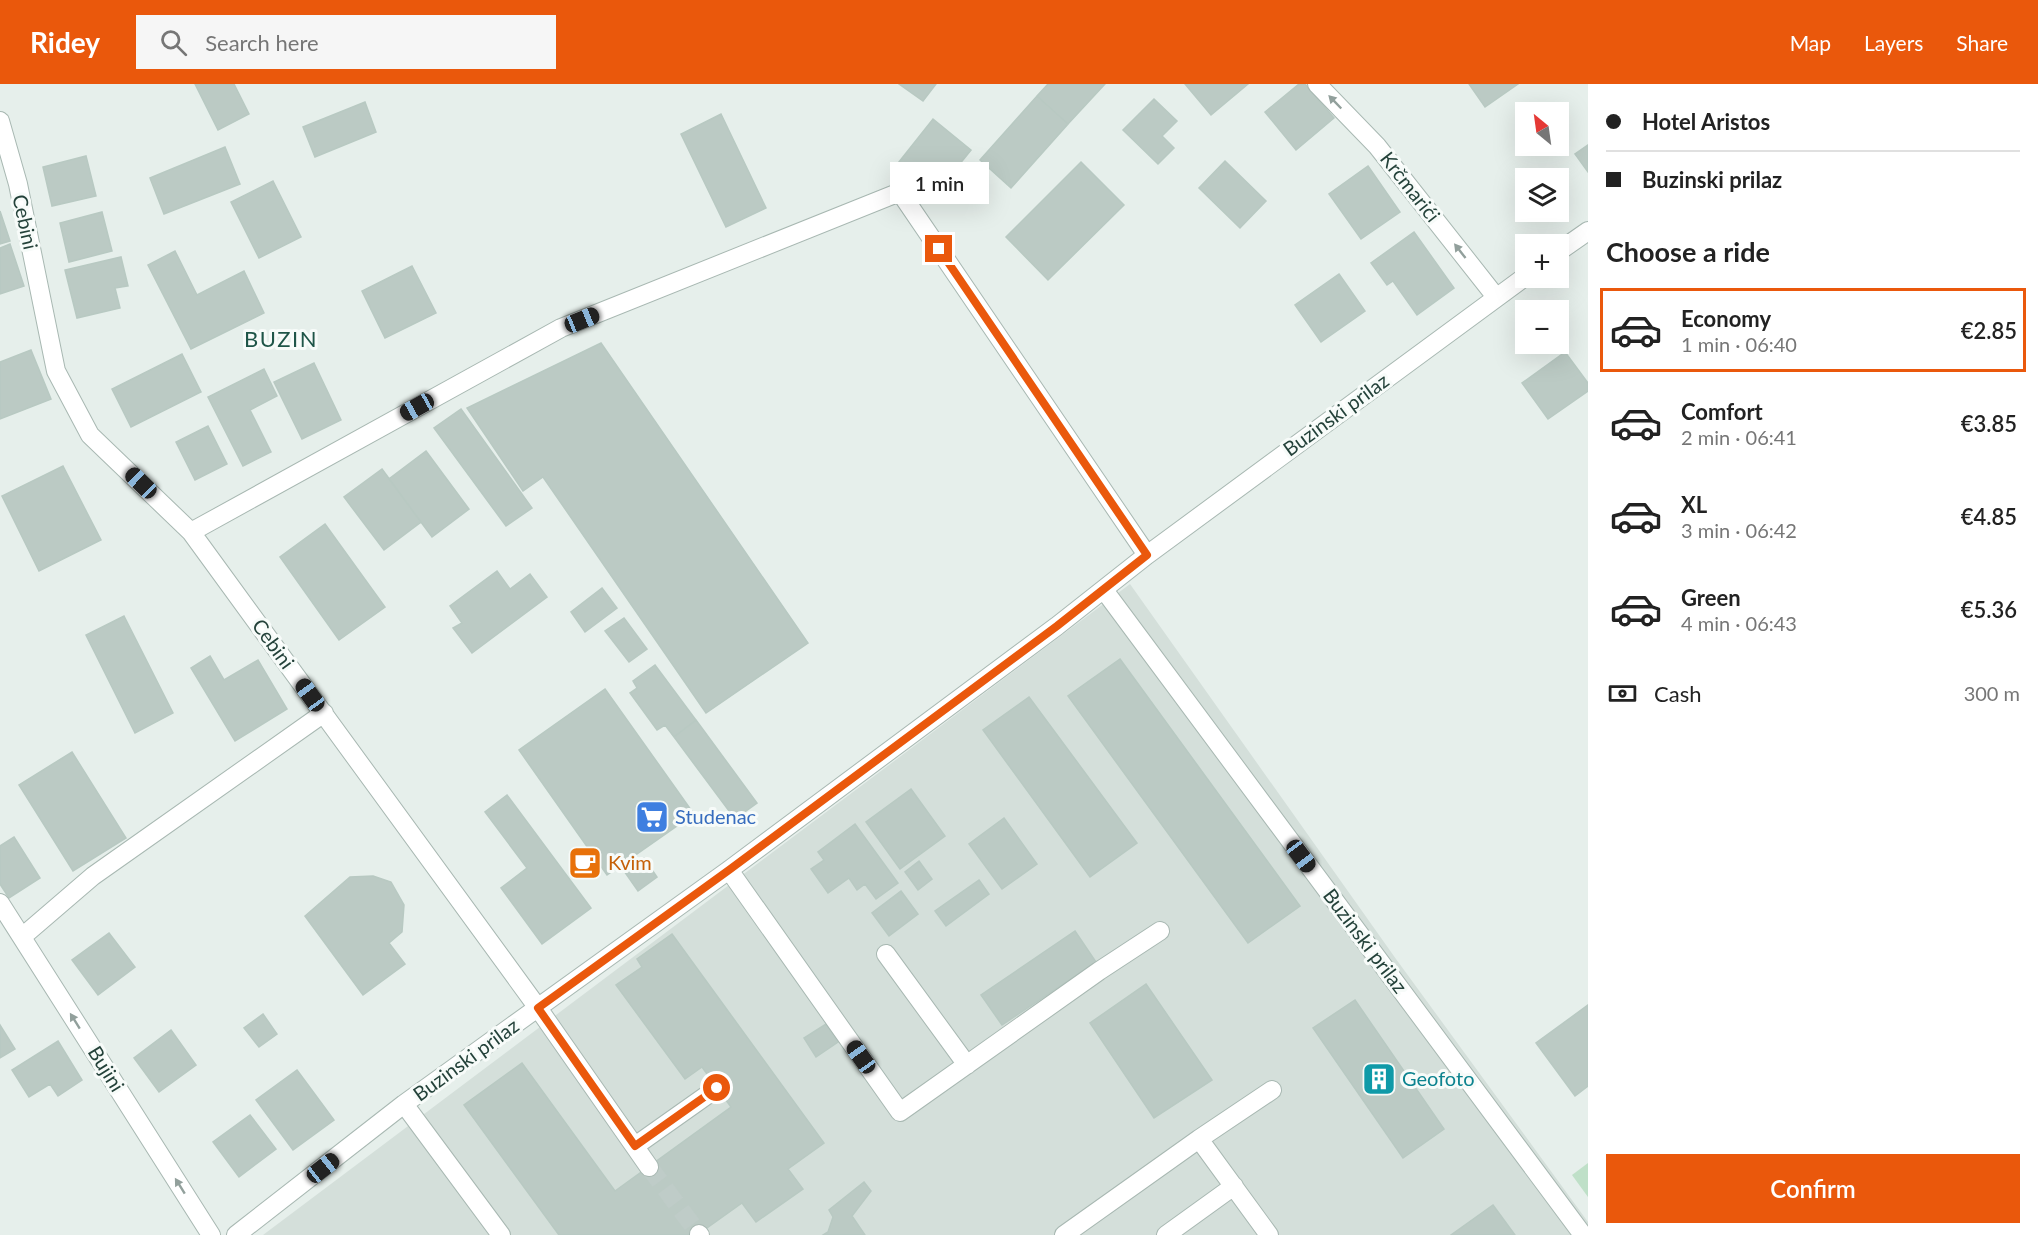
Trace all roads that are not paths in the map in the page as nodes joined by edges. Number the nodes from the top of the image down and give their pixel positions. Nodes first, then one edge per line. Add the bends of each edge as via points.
1 (1317, 84) edge
2 (0, 121) edge
3 (1588, 231) edge
4 (1569, 244) edge
5 (1515, 284) edge
6 (1496, 297) junction
7 (191, 532) junction
8 (1147, 555) junction
9 (1104, 590) junction
10 (324, 713) junction
11 (729, 870) junction
12 (0, 903) edge
13 (1160, 931) dead end
14 (22, 937) junction
15 (886, 954) dead end
16 (538, 1008) junction
17 (967, 1065) junction
18 (717, 1088) dead end
19 (1272, 1090) dead end
20 (404, 1104) junction
21 (1199, 1139) junction
22 (635, 1146) junction
23 (650, 1167) tunnel mouth
24 (1234, 1186) junction
25 (211, 1235) edge
26 (236, 1235) edge
27 (501, 1235) edge
28 (1064, 1235) edge
29 (1166, 1235) edge
30 (1269, 1235) edge
31 (1583, 1235) edge

6 -> 1 street, Krčmarići via 1377,146
2 - 7 street, Cebini via 18,184 56,371 90,435
3 - 4 street
5 - 6 street, Buzinski prilaz
6 - 8 street, Buzinski prilaz
7 - 8 street via 561,328 900,192
7 - 10 street, Cebini
8 - 9 street, Buzinski prilaz
9 - 11 street, Buzinski prilaz
9 - 31 street, Buzinski prilaz
10 - 14 street via 93,876
10 - 16 street, Cebini
11 - 16 street, Buzinski prilaz
11 - 17 street via 900,1112
12 - 14 street, Bujini
13 - 17 street
25 -> 14 street, Bujini
15 - 17 street
16 - 20 street, Buzinski prilaz
16 - 22 street, Cebini
18 - 22 street
19 - 21 street
20 - 26 street, Buzinski prilaz
20 - 27 street
21 - 24 street
21 - 28 street
22 - 23 street, Cebini
24 - 29 street
24 - 30 street

